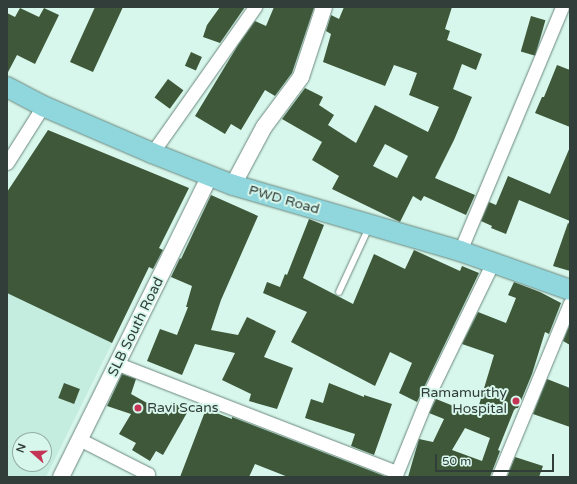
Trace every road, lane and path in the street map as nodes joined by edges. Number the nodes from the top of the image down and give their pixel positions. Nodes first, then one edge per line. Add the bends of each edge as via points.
1 (255, 7) edge
2 (324, 7) edge
3 (562, 7) edge
4 (7, 87) edge
5 (43, 106) junction
6 (152, 154) junction
7 (7, 162) edge
8 (210, 176) junction
9 (233, 185) junction
10 (369, 225) junction
11 (460, 251) junction
12 (493, 262) junction
13 (570, 290) edge
14 (339, 292) dead end
15 (570, 303) edge
16 (118, 364) junction
17 (80, 439) junction
18 (396, 475) edge
19 (61, 477) edge
20 (147, 477) edge
21 (498, 477) edge

1 - 6 street
2 - 9 street via 301,77 264,127
3 - 11 street
4 - 5 main road, PWD Road
5 - 6 main road, PWD Road
5 - 7 street
6 - 8 main road, PWD Road
8 - 9 main road, PWD Road
8 - 16 street, SLB South Road
9 - 10 main road, PWD Road
10 - 11 main road, PWD Road
10 - 14 lane
11 - 12 main road, PWD Road
12 - 13 main road, PWD Road
12 - 18 street via 427,398
15 - 21 street
16 - 17 street, SLB South Road
16 - 18 street
17 - 19 street, SLB South Road
17 - 20 street via 148,474

